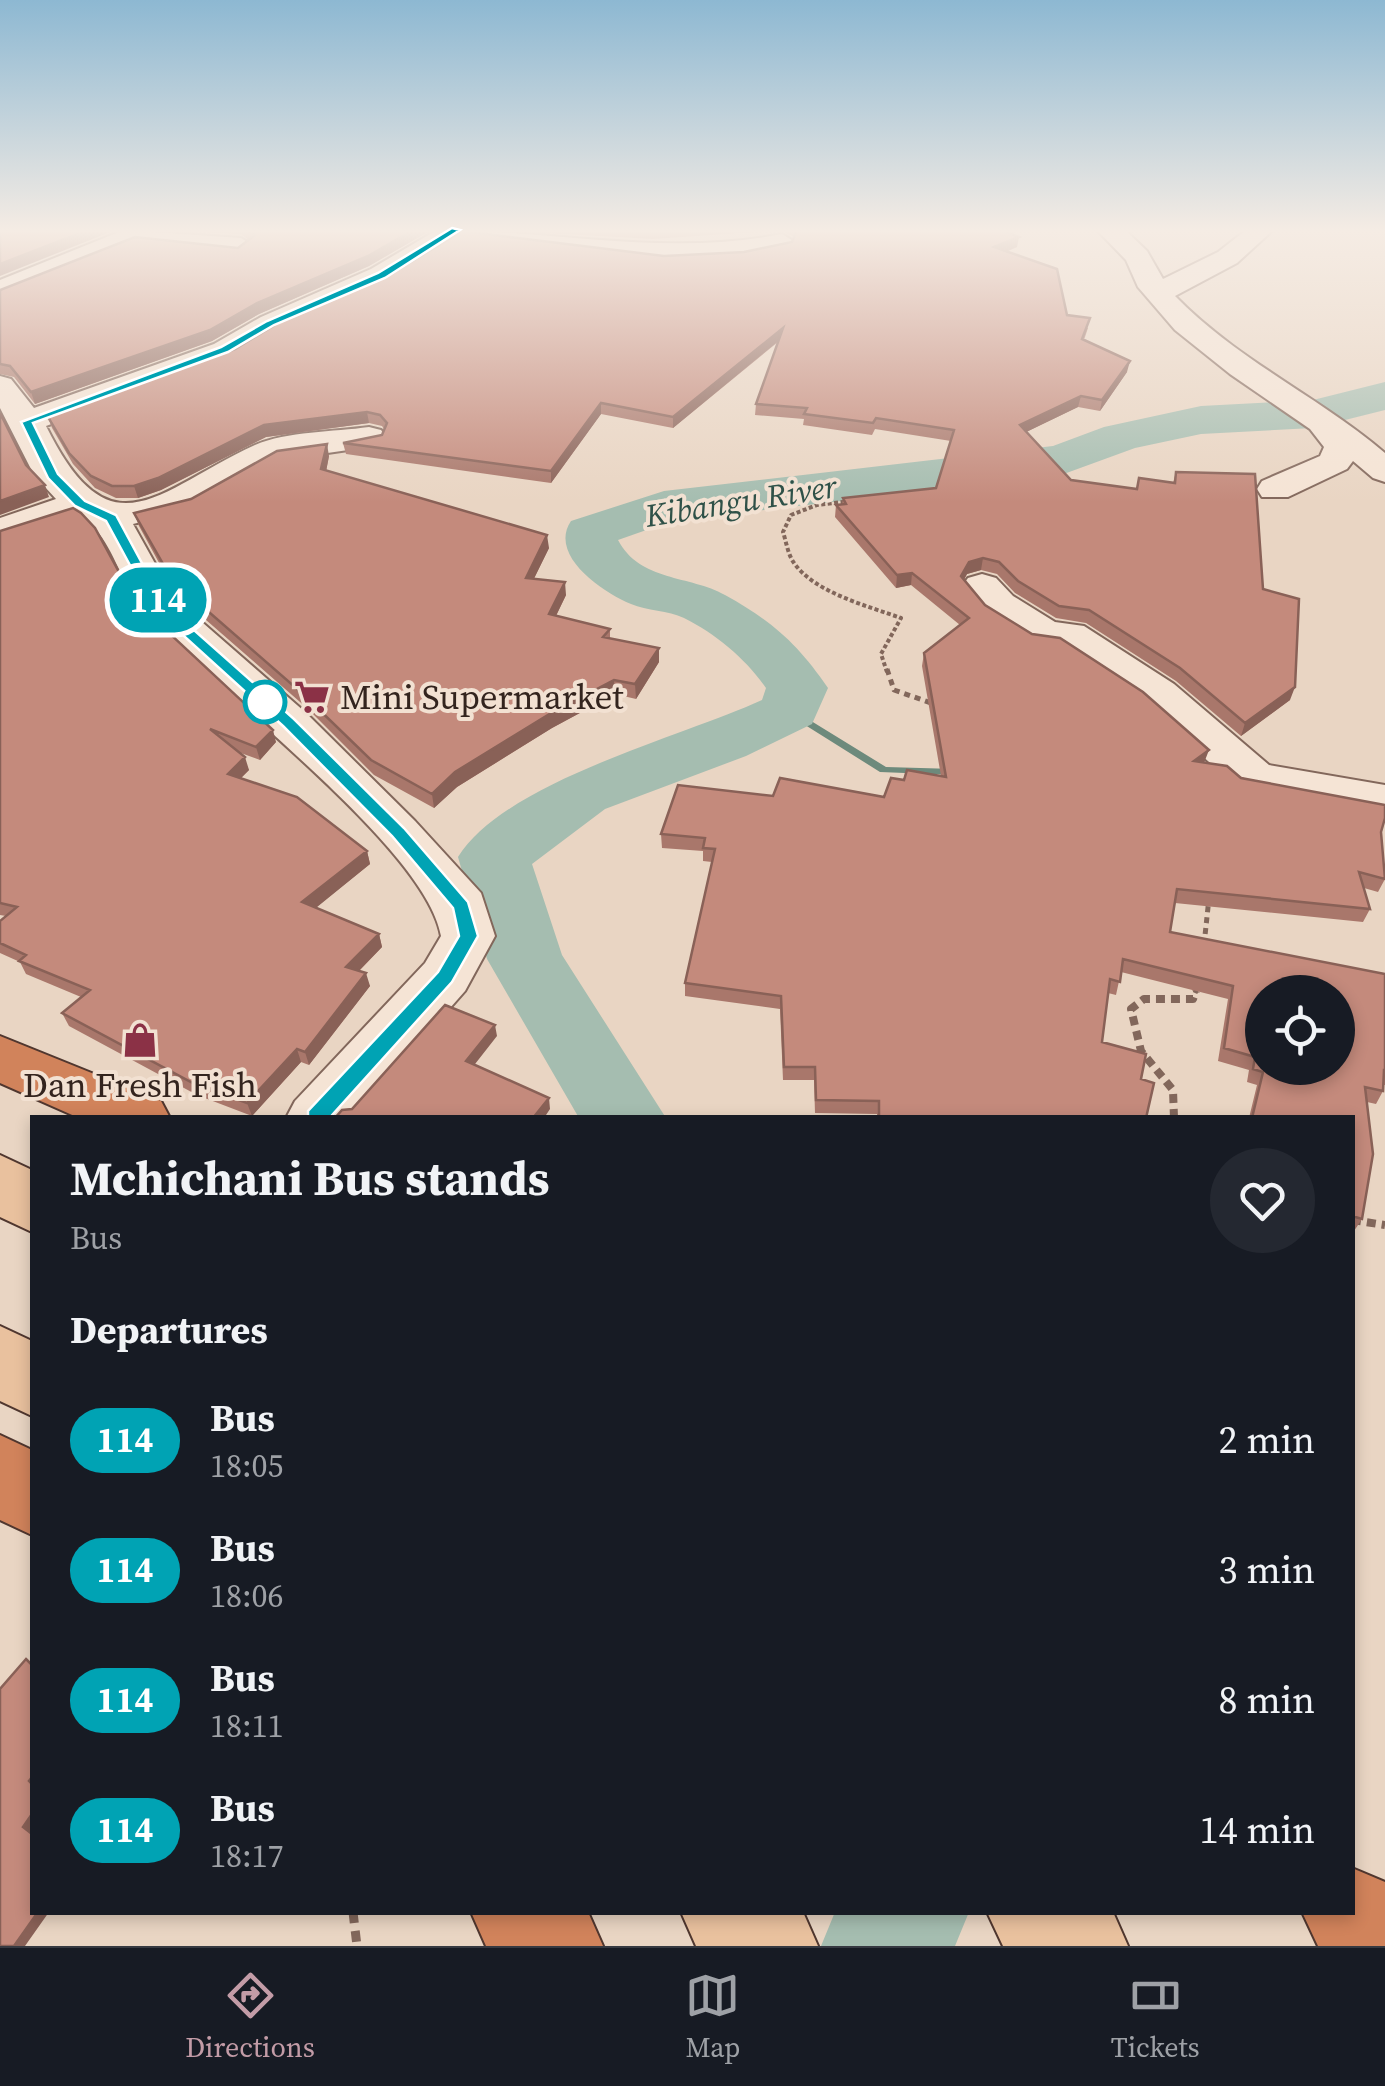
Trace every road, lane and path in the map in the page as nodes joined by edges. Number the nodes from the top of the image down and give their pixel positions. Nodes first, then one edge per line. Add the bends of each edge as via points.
1 (276, 321) edge
2 (1180, 321) edge
3 (0, 386) edge
4 (1319, 418) junction
5 (26, 422) junction
6 (368, 437) edge
7 (1315, 469) junction
8 (1275, 489) dead end
9 (1383, 489) edge
10 (862, 500) edge
11 (96, 511) junction
12 (0, 531) edge
13 (982, 586) dead end
14 (946, 704) edge
15 (1385, 800) edge
16 (1211, 894) edge
17 (1202, 957) edge
18 (1200, 974) edge
19 (0, 1058) edge
20 (133, 1115) edge
21 (319, 1115) edge
22 (1175, 1115) edge
23 (0, 1181) edge
24 (30, 1204) edge
25 (1355, 1220) edge
26 (1385, 1225) edge
27 (0, 1471) edge
28 (30, 1496) edge
29 (353, 1915) edge
30 (520, 1915) edge
31 (731, 1915) edge
32 (1037, 1915) edge
33 (1353, 1915) edge
34 (1385, 1935) edge
35 (357, 1946) edge
36 (556, 1946) edge
37 (771, 1946) edge
38 (1080, 1946) edge

1 - 5 street via 224,350
2 - 4 street via 1213,352
3 - 5 street
4 - 7 street via 1340,447 1335,462
4 - 9 street
5 - 11 street via 52,475
6 - 11 street via 270,451 180,502
7 - 8 street
7 - 9 street
10 - 14 path via 791,515 783,532 794,563 840,596 901,618 881,654 894,690
11 - 12 street
11 - 21 street via 180,625 289,722 462,906 468,936 445,977
13 - 15 street via 1046,634 1069,635 1158,693 1254,778
16 - 17 path
18 - 22 path via 1193,999 1144,999 1130,1009 1146,1058 1170,1080
19 - 20 highway
23 - 24 main road
25 - 26 path
27 - 28 highway
29 - 35 path
30 - 36 highway
31 - 37 main road
32 - 38 main road
33 - 34 highway

